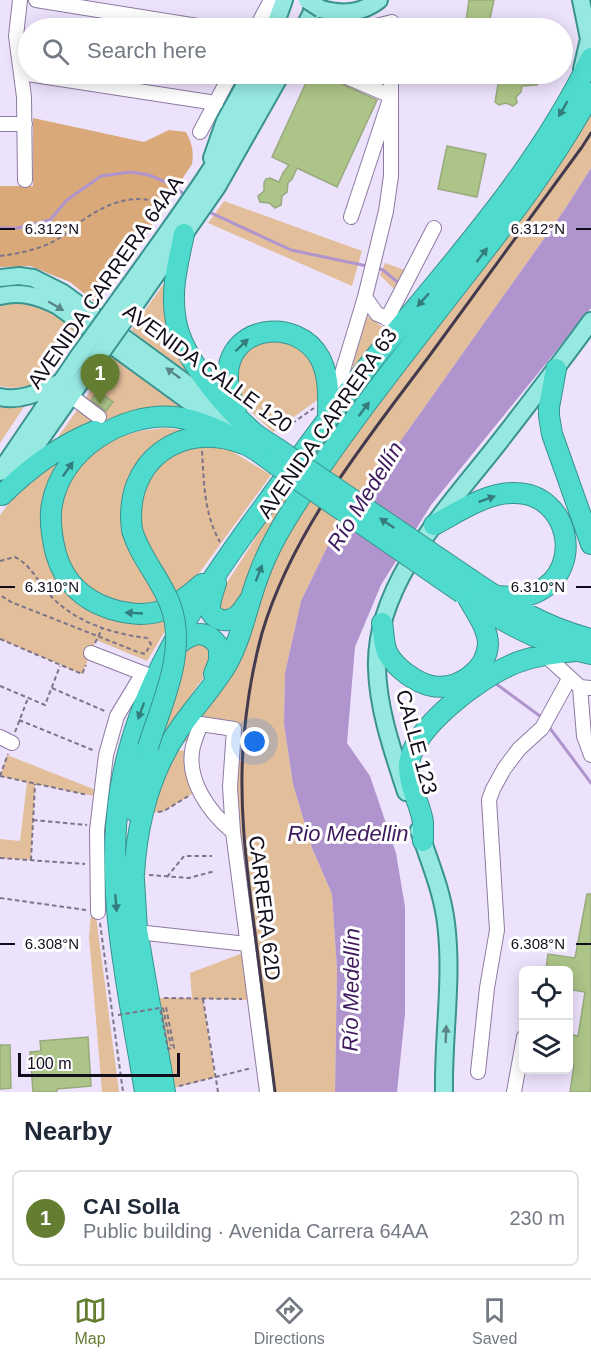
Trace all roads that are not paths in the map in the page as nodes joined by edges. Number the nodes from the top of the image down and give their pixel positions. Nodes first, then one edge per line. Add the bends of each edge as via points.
1 (20, 0) edge
2 (36, 0) edge
3 (271, 0) edge
4 (284, 0) edge
5 (378, 0) edge
6 (581, 0) edge
7 (312, 2) edge
8 (346, 14) junction
9 (18, 18) edge
10 (18, 18) edge
11 (148, 18) edge
12 (261, 18) edge
13 (277, 18) edge
14 (299, 18) edge
15 (307, 18) edge
16 (339, 18) edge
17 (18, 51) edge
18 (591, 57) edge
19 (22, 84) edge
20 (92, 84) edge
21 (226, 84) edge
22 (246, 84) edge
23 (262, 84) edge
24 (275, 84) edge
25 (288, 84) edge
26 (363, 84) edge
27 (391, 84) edge
28 (585, 87) edge
29 (391, 96) junction
30 (216, 103) junction
31 (0, 124) edge
32 (25, 124) junction
33 (200, 132) dead end
34 (25, 180) dead end
35 (211, 183) junction
36 (351, 217) dead end
37 (183, 218) junction
38 (434, 228) dead end
39 (0, 278) edge
40 (0, 296) edge
41 (365, 297) junction
42 (395, 321) junction
43 (591, 321) edge
44 (85, 362) junction
45 (556, 369) junction
46 (61, 381) junction
47 (71, 396) junction
48 (0, 397) edge
49 (324, 410) junction
50 (99, 417) dead end
51 (144, 418) junction
52 (266, 446) junction
53 (0, 472) edge
54 (1, 497) edge
55 (435, 525) junction
56 (132, 530) joint
57 (591, 544) edge
58 (220, 568) junction
59 (467, 590) junction
60 (495, 596) junction
61 (251, 598) junction
62 (382, 623) junction
63 (591, 639) edge
64 (91, 653) dead end
65 (582, 653) edge
66 (545, 655) junction
67 (164, 657) junction
68 (149, 676) junction
69 (580, 685) edge
70 (195, 719) junction
71 (169, 746) junction
72 (193, 748) junction
73 (591, 755) edge
74 (233, 832) junction
75 (423, 841) junction
76 (134, 874) junction
77 (98, 912) road end
78 (138, 932) junction
79 (248, 944) junction
80 (519, 1064) edge
81 (478, 1072) dead end
82 (169, 1090) edge
83 (145, 1092) edge
84 (267, 1092) edge
85 (444, 1092) edge
86 (514, 1092) edge

1 - 9 street
2 - 11 street
3 - 12 street
4 - 13 main road
5 - 8 main road
6 - 28 main road via 589,39
7 - 8 main road via 334,13
7 - 14 main road
7 - 15 main road
8 - 16 main road
10 - 17 street
18 - 28 highway, AVENIDA CARRERA 63
19 - 32 street
20 - 30 street
21 - 30 street
22 - 35 main road via 222,129
23 - 35 main road
24 - 35 main road
25 - 35 main road via 248,157 238,169
26 - 29 street
27 - 29 street
28 -> 42 highway, AVENIDA CARRERA 63 via 465,250
61 -> 28 highway, AVENIDA CARRERA 63 via 266,556 302,494 431,318 533,188 553,159
29 - 36 street
29 - 41 street via 390,190
30 - 33 street
31 - 32 street
32 - 34 street
35 - 37 main road, AVENIDA CARRERA 64AA
37 - 44 main road, AVENIDA CARRERA 64AA, bridge
37 - 52 highway via 174,291 181,339 210,387
38 - 42 street
52 -> 39 main road, AVENIDA CALLE 120 via 63,293 33,278
40 -> 52 main road, AVENIDA CALLE 120 via 33,295 58,306
41 - 42 street via 377,314
41 - 49 street
42 - 49 highway, AVENIDA CARRERA 63
43 - 45 main road, CALLE 123
44 - 46 main road, AVENIDA CARRERA 64AA
44 - 47 main road, AVENIDA CARRERA 64AA
45 - 55 main road, CALLE 123
45 - 57 highway via 549,416 552,434
46 - 48 main road via 33,395
46 - 53 main road, AVENIDA CARRERA 64AA
47 - 50 street
47 - 54 main road, AVENIDA CARRERA 64AA
52 -> 49 highway via 233,404 228,389 231,356 252,335 285,332 313,347 326,373
49 - 58 highway, AVENIDA CARRERA 63
51 - 52 highway via 176,417
51 - 54 highway via 112,424 53,451
58 -> 51 highway via 174,607 131,614 106,607 74,589 59,564 51,517 63,476 90,443 107,431
52 - 56 highway, AVENIDA CALLE 120 via 202,437 165,448 148,464 135,486
52 - 59 highway, AVENIDA CALLE 120, bridge
55 -> 60 highway via 482,501 510,493 542,499 558,515 566,544 561,568 552,581 530,595
55 - 62 main road, CALLE 123 via 393,594
56 - 76 highway, AVENIDA CARRERA 63, bridge via 170,604 177,634 176,656 132,808
58 - 61 highway via 210,607 217,619 232,620
58 - 67 highway, AVENIDA CARRERA 63
59 - 60 highway
59 - 62 highway via 488,643 483,663 457,683 433,686 406,673 388,654
59 - 65 highway via 508,623
60 - 63 highway via 549,626
61 - 70 highway, AVENIDA CARRERA 63 via 227,664
62 - 75 main road, CALLE 123 via 376,668 381,703
64 - 68 street
65 - 66 highway
66 - 69 street
66 - 75 highway via 512,664 486,679 459,698 418,739 411,754 409,774 423,822
67 - 68 highway, AVENIDA CARRERA 63
67 - 70 highway via 190,636 200,634 219,647 217,668
68 - 77 street via 117,716 106,755 98,826
68 -> 83 highway, AVENIDA CARRERA 63 via 119,794 115,856 119,933
69 - 73 street via 584,736
69 - 81 street via 552,708 542,728 519,749 504,768 489,800 497,930
70 - 71 highway, AVENIDA CARRERA 63
70 - 72 street
70 - 74 street, CARRERA 62D via 234,729 230,787
71 - 72 street
71 - 76 highway, AVENIDA CARRERA 63 via 141,816
72 - 74 street via 199,790 216,818
74 - 79 street, CARRERA 62D
85 -> 75 main road, CALLE 123 via 449,975 446,922
76 - 78 highway, AVENIDA CARRERA 63
78 - 79 street
78 - 82 highway, AVENIDA CARRERA 63
79 - 84 street, CARRERA 62D
80 - 86 street

